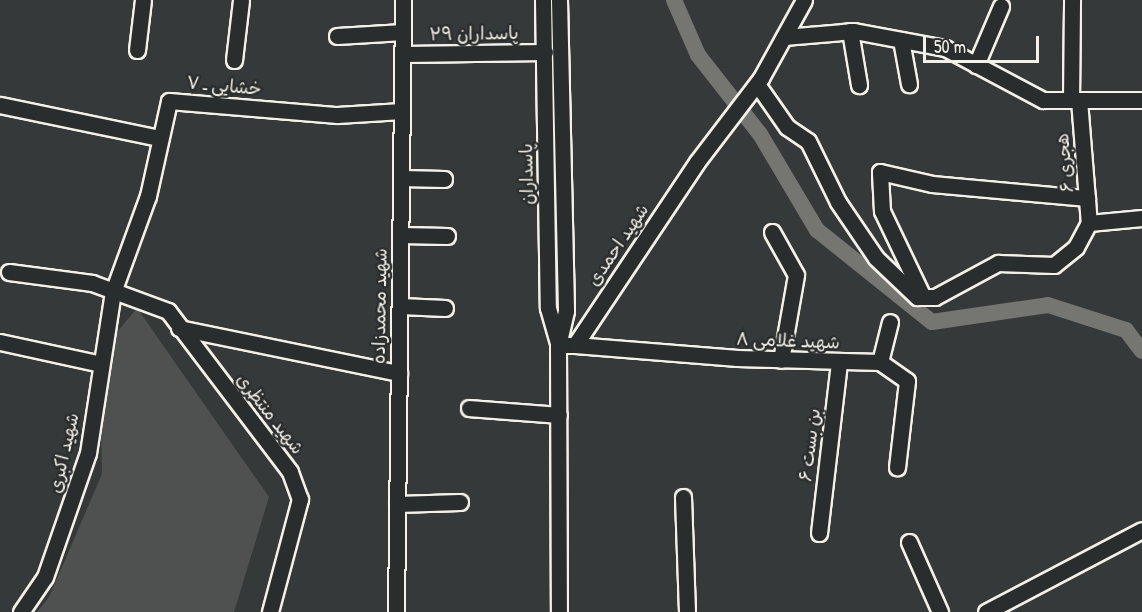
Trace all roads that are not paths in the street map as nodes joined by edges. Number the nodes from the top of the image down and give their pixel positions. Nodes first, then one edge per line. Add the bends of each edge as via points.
1 (143, 0) edge
2 (241, 0) edge
3 (403, 0) edge
4 (543, 0) edge
5 (559, 0) edge
6 (804, 0) edge
7 (1072, 0) edge
8 (1001, 6) dead end
9 (850, 31) junction
10 (403, 32) junction
11 (337, 36) dead end
12 (784, 37) junction
13 (901, 40) junction
14 (137, 50) dead end
15 (545, 52) junction
16 (404, 54) junction
17 (234, 60) dead end
18 (976, 64) junction
19 (909, 84) dead end
20 (859, 85) dead end
21 (754, 88) junction
22 (1142, 99) edge
23 (1075, 100) junction
24 (0, 105) edge
25 (402, 111) junction
26 (160, 138) junction
27 (401, 178) junction
28 (444, 179) dead end
29 (1087, 198) junction
30 (1142, 218) edge
31 (1089, 223) junction
32 (772, 232) dead end
33 (401, 235) junction
34 (447, 236) dead end
35 (9, 272) dead end
36 (112, 292) junction
37 (923, 297) junction
38 (400, 306) junction
39 (445, 308) dead end
40 (890, 322) dead end
41 (179, 328) junction
42 (0, 342) edge
43 (558, 345) junction
44 (575, 345) junction
45 (781, 360) junction
46 (880, 362) junction
47 (839, 363) junction
48 (101, 364) junction
49 (399, 372) junction
50 (469, 408) dead end
51 (559, 415) junction
52 (897, 467) dead end
53 (683, 497) dead end
54 (460, 502) dead end
55 (397, 504) junction
56 (1142, 530) edge
57 (819, 533) dead end
58 (909, 542) dead end
59 (21, 612) edge
60 (270, 612) edge
61 (396, 612) edge
62 (559, 612) edge
63 (687, 612) edge
64 (940, 612) edge
65 (986, 612) edge

1 - 14 street
2 - 17 street
3 - 10 street, شهید محمدزاده
4 - 15 street, پاسداران
5 - 43 street, پاسداران via 566,311
6 - 12 street, شهید احمدی
7 - 23 street, هجری ۶
8 - 18 street
9 - 12 street
9 - 13 street
9 - 20 street
10 - 11 street
10 - 16 street, شهید محمدزاده
12 - 21 street, شهید احمدی
13 - 18 street via 945,48
13 - 19 street
15 - 16 street, پاسداران ۲۹
15 - 43 street, پاسداران via 548,308
16 - 25 street, شهید محمدزاده
18 - 23 street via 1043,100
21 - 37 street via 787,126 808,141 838,202 876,258
21 - 44 street, شهید احمدی via 704,153
22 - 23 street
23 - 29 street, هجری ۶
24 - 26 street
25 - 26 street, خشایی ـ ۷ via 337,115 169,101
25 - 27 street, شهید محمدزاده
26 - 36 street, خشایی ـ ۷ via 148,196
27 - 28 street
27 - 33 street, شهید محمدزاده
29 - 31 street, هجری ۶
29 - 37 street via 932,184 880,172 882,212
30 - 31 street
31 - 37 street via 1076,247 1054,265 998,263 935,297
32 - 45 street via 796,275
33 - 34 street
33 - 38 street, شهید محمدزاده
35 - 36 street, شهید منتظری via 92,283
36 - 41 street, شهید منتظری via 168,310
36 - 48 street, شهید اکبری
38 - 39 street
38 - 49 street, شهید محمدزاده
40 - 46 street
41 - 49 street
41 - 60 street, شهید منتظری via 290,472 300,499
42 - 48 street
43 - 44 street
43 - 51 street, پاسداران
44 - 45 street, ۸ شهید غلامی
45 - 47 street, ۸ شهید غلامی
46 - 47 street, ۸ شهید غلامی
46 - 52 street via 907,381
47 - 57 street, بن بست ۶
48 - 59 street, شهید اکبری via 88,453 64,532 45,577
49 - 55 street, شهید محمدزاده
50 - 51 street
51 - 62 street, پاسداران
53 - 63 street
54 - 55 street
55 - 61 street, شهید محمدزاده
56 - 65 street
58 - 64 street

